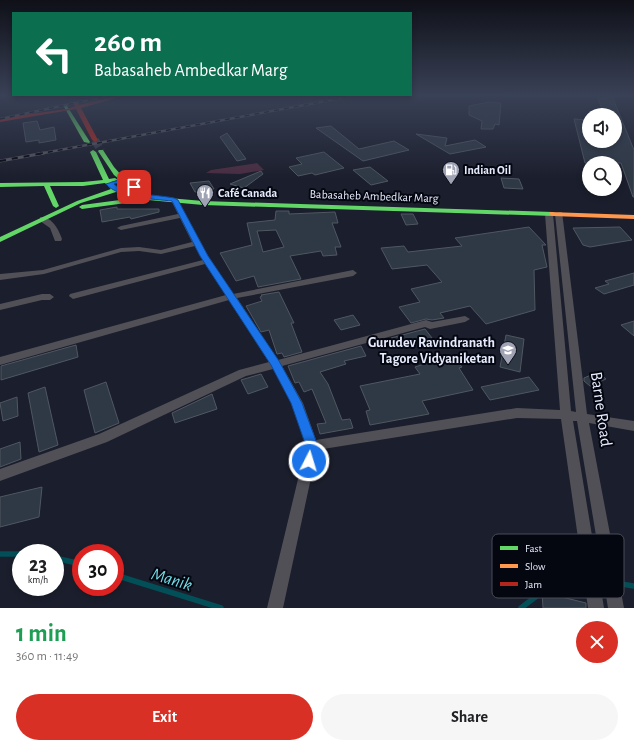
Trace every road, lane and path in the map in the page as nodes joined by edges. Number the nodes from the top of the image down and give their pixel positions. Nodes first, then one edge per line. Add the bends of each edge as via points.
1 (77, 122) edge
2 (84, 122) edge
3 (122, 180) junction
4 (107, 183) junction
5 (46, 184) junction
6 (0, 185) edge
7 (155, 197) junction
8 (174, 200) junction
9 (54, 210) junction
10 (634, 210) edge
11 (554, 214) junction
12 (182, 215) junction
13 (634, 217) edge
14 (43, 219) junction
15 (121, 228) dead end
16 (0, 231) edge
17 (58, 239) dead end
18 (0, 240) edge
19 (196, 243) junction
20 (208, 261) junction
21 (353, 273) dead end
22 (0, 277) edge
23 (50, 296) dead end
24 (73, 296) dead end
25 (230, 297) junction
26 (0, 307) edge
27 (465, 319) dead end
28 (0, 361) edge
29 (275, 363) junction
30 (566, 415) junction
31 (582, 418) junction
32 (634, 426) edge
33 (312, 446) junction
34 (0, 475) edge
35 (585, 534) edge
36 (603, 534) edge
37 (594, 598) edge
38 (277, 602) edge
39 (596, 608) edge

1 - 2 main road via 91,141
3 - 4 main road
3 - 4 main road via 97,152
3 - 10 main road, Babasaheb Ambedkar Marg via 179,194 208,196
4 - 5 main road
4 - 7 main road, Babasaheb Ambedkar Marg via 130,193
4 - 9 main road
4 - 9 main road
5 - 6 main road
5 - 9 main road
7 - 8 main road, Babasaheb Ambedkar Marg
7 - 9 main road
8 - 11 main road, Babasaheb Ambedkar Marg
8 - 12 street
9 - 14 main road
9 - 16 main road
11 - 13 main road, Babasaheb Ambedkar Marg
11 - 30 street
11 - 31 street, Barne Road
12 - 15 street
12 - 19 street
14 - 17 street via 52,224
14 - 18 main road
19 - 20 street
19 - 22 street via 161,252 121,250 44,272
20 - 24 street
20 - 25 street
21 - 25 street
23 - 26 street
25 - 28 street
25 - 29 street
27 - 29 street via 430,326 426,323
29 - 33 street via 297,403
29 - 34 street via 242,373 103,438
30 - 31 street
30 - 33 street via 517,413
30 - 35 street
31 - 32 street
31 - 36 street, Barne Road
33 - 38 street
37 - 39 street

